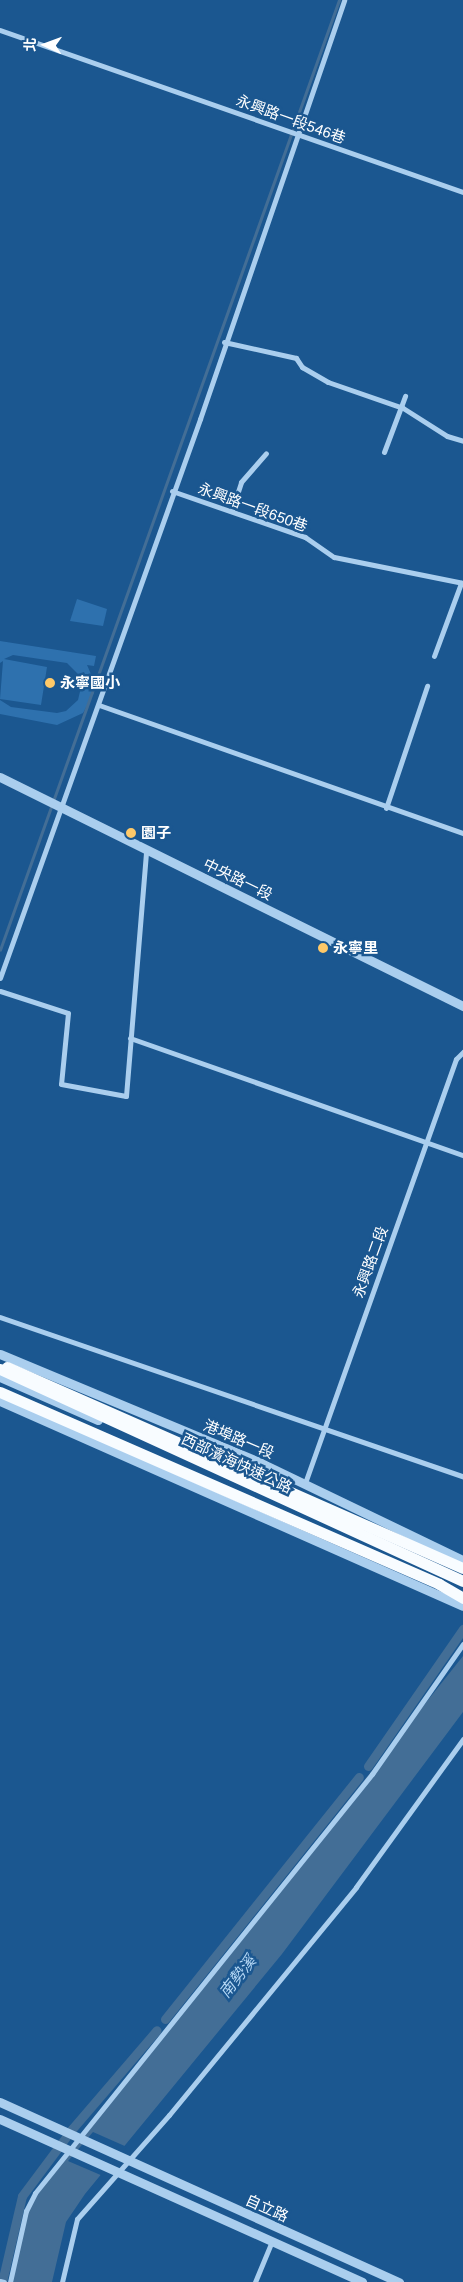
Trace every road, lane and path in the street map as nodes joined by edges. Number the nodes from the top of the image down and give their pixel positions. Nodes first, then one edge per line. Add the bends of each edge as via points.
1 (344, 0) edge
2 (0, 30) edge
3 (296, 134) junction
4 (463, 192) edge
5 (224, 342) junction
6 (405, 396) dead end
7 (403, 408) junction
8 (463, 441) edge
9 (384, 452) dead end
10 (266, 453) dead end
11 (172, 492) junction
12 (232, 510) junction
13 (462, 583) edge
14 (434, 656) dead end
15 (427, 686) dead end
16 (99, 705) junction
17 (0, 777) edge
18 (62, 808) junction
19 (386, 808) junction
20 (463, 833) edge
21 (146, 851) junction
22 (0, 978) edge
23 (0, 991) edge
24 (463, 1006) edge
25 (130, 1038) junction
26 (463, 1052) edge
27 (426, 1142) junction
28 (463, 1155) edge
29 (0, 1317) edge
30 (0, 1354) edge
31 (0, 1365) edge
32 (0, 1369) edge
33 (0, 1377) edge
34 (0, 1385) edge
35 (0, 1392) edge
36 (0, 1402) edge
37 (324, 1427) junction
38 (463, 1476) edge
39 (305, 1483) junction
40 (463, 1560) edge
41 (463, 1568) edge
42 (463, 1578) edge
43 (463, 1589) edge
44 (463, 1598) edge
45 (463, 1606) edge
46 (463, 1644) edge
47 (463, 1739) edge
48 (0, 2102) edge
49 (0, 2119) edge
50 (81, 2139) junction
51 (72, 2150) junction
52 (126, 2160) junction
53 (117, 2170) junction
54 (272, 2241) junction
55 (0, 2281) edge
56 (4, 2282) edge
57 (10, 2282) edge
58 (62, 2282) edge
59 (255, 2282) edge
60 (362, 2282) edge
61 (399, 2282) edge

1 - 3 street
2 - 3 street, 永興路一段546巷
3 - 4 street, 永興路一段546巷
3 - 5 street
5 - 7 street via 296,358 302,368 328,382
5 - 11 street
6 - 7 street
7 - 8 street via 447,436
7 - 9 street
10 - 12 street via 241,482
11 - 12 street, 永興路一段650巷
11 - 16 street
12 - 13 street, 永興路一段650巷 via 305,537 334,557
13 - 14 street
15 - 19 street
16 - 18 street
16 - 19 street
17 - 18 street, 中央路一段
18 - 21 street, 中央路一段
18 - 22 street
19 - 20 street
21 - 24 street, 中央路一段
21 - 25 street
23 - 25 street via 68,1013 62,1084 126,1096
25 - 27 street
26 - 27 street, 永興路二段 via 456,1059
27 - 28 street
27 - 37 street, 永興路二段
29 - 37 street
30 - 39 street, 港埠路一段
31 - 41 highway
32 - 42 highway, 西部濱海快速公路, bridge
33 - 42 street
34 - 43 highway, 西部濱海快速公路
35 - 44 highway via 439,1584
36 - 45 street
37 - 38 street
37 - 39 street, 永興路二段
39 - 40 street, 港埠路一段
46 - 50 street via 372,1774
47 - 52 street via 356,1887
48 - 50 street, 自立路
49 - 51 street, 自立路
50 - 51 street
50 - 52 street, 自立路
51 - 53 street, 自立路
51 - 57 street via 31,2200
52 - 53 street
52 - 61 street, 自立路
53 - 54 street, 自立路
53 - 58 street via 77,2219
54 - 59 street
54 - 60 street, 自立路
55 - 56 street

